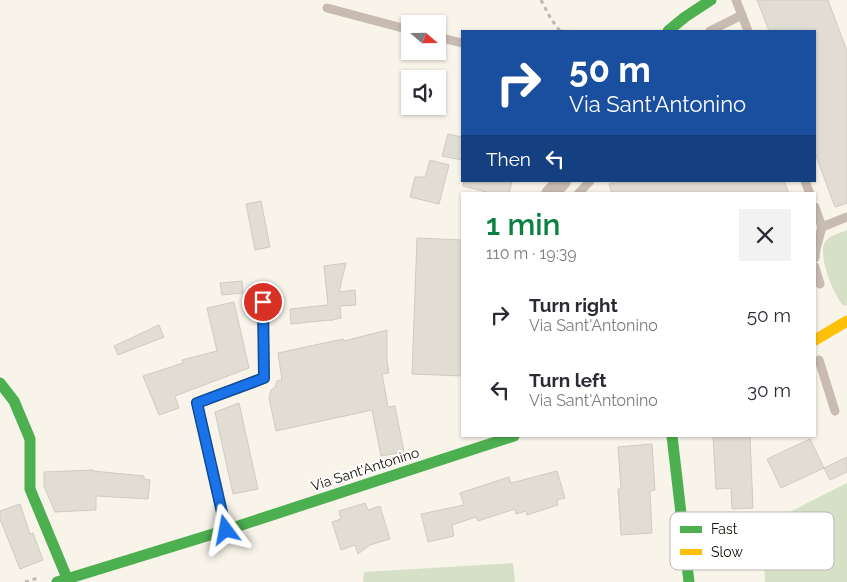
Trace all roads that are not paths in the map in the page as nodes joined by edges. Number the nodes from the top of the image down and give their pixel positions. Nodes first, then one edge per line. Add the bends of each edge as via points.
1 (711, 0) edge
2 (736, 0) edge
3 (327, 8) dead end
4 (742, 15) junction
5 (401, 28) edge
6 (669, 30) edge
7 (712, 30) edge
8 (748, 30) edge
9 (446, 39) edge
10 (461, 43) edge
11 (561, 182) edge
12 (589, 182) edge
13 (552, 192) edge
14 (580, 192) edge
15 (816, 210) edge
16 (847, 216) edge
17 (822, 227) junction
18 (816, 248) edge
19 (816, 270) edge
20 (820, 284) dead end
21 (263, 302) dead end
22 (847, 321) edge
23 (816, 339) edge
24 (819, 360) dead end
25 (0, 383) edge
26 (835, 411) dead end
27 (511, 437) edge
28 (672, 437) edge
29 (681, 512) edge
30 (226, 530) junction
31 (62, 580) edge

1 - 6 street
2 - 4 lane
3 - 5 lane
4 - 7 lane
4 - 8 lane
9 - 10 lane
11 - 13 street
12 - 14 lane
15 - 17 lane
16 - 17 lane
17 - 18 lane
19 - 20 lane
21 - 30 street via 264,378 197,403
22 - 23 street
24 - 26 lane
25 - 31 street, Via Sant'Antonino via 14,401 30,439 30,489
27 - 30 street, Via Sant'Antonino
28 - 29 street
30 - 31 street, Via Sant'Antonino

